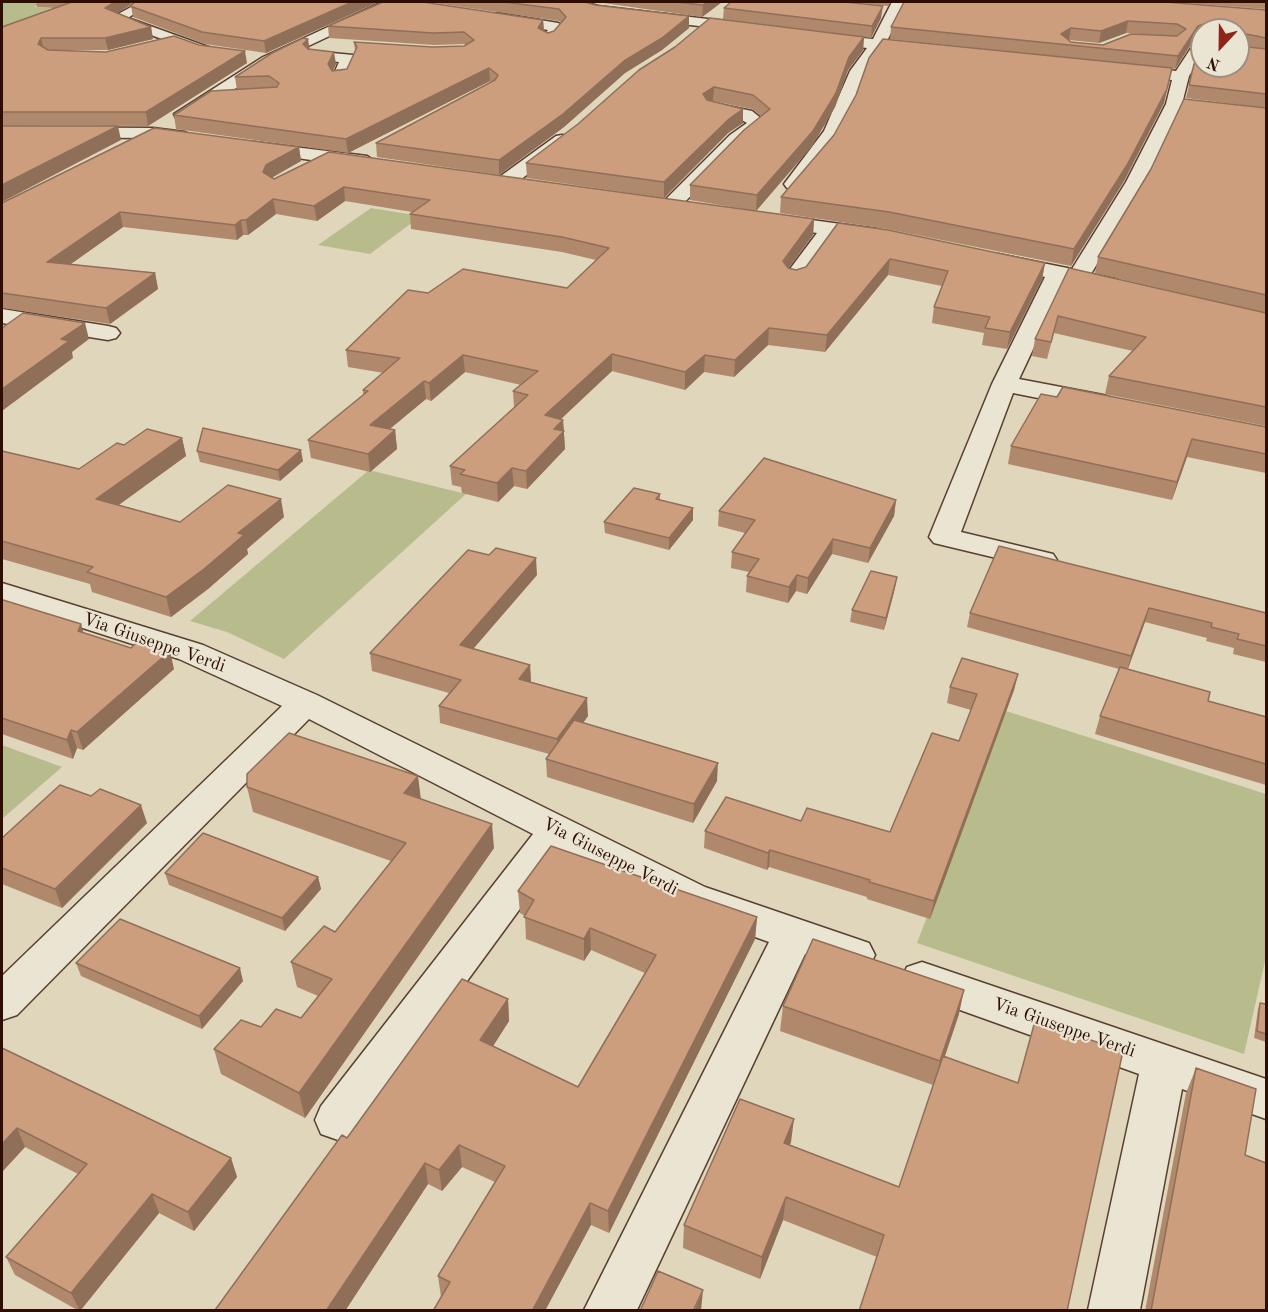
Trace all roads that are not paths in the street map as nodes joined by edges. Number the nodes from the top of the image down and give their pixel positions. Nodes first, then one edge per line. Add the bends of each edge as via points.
1 (387, 2) edge
2 (572, 2) edge
3 (412, 5) edge
4 (724, 9) edge
5 (892, 9) edge
6 (131, 11) dead end
7 (489, 16) edge
8 (707, 22) junction
9 (333, 28) junction
10 (902, 30) edge
11 (366, 31) edge
12 (769, 31) edge
13 (802, 35) edge
14 (691, 36) edge
15 (881, 37) junction
16 (548, 39) edge
17 (177, 42) junction
18 (303, 43) junction
19 (152, 47) edge
20 (363, 47) edge
21 (936, 51) edge
22 (283, 53) junction
23 (223, 54) edge
24 (246, 57) edge
25 (268, 60) junction
26 (1190, 60) edge
27 (1111, 69) edge
28 (1181, 76) junction
29 (340, 78) edge
30 (209, 97) junction
31 (242, 97) edge
32 (712, 108) edge
33 (579, 126) edge
34 (2, 132) edge
35 (153, 133) junction
36 (205, 140) edge
37 (122, 149) edge
38 (373, 149) edge
39 (239, 153) edge
40 (328, 157) junction
41 (353, 160) junction
42 (388, 165) edge
43 (298, 173) edge
44 (482, 179) edge
45 (505, 182) junction
46 (529, 185) edge
47 (646, 202) edge
48 (670, 206) junction
49 (693, 209) edge
50 (831, 229) junction
51 (898, 239) edge
52 (978, 256) edge
53 (1068, 275) junction
54 (795, 278) edge
55 (1133, 290) edge
56 (2, 316) edge
57 (108, 333) edge
58 (1004, 384) junction
59 (1130, 409) edge
60 (1071, 567) edge
61 (2, 592) edge
62 (305, 703) junction
63 (557, 830) junction
64 (794, 934) junction
65 (2, 1003) edge
66 (1164, 1063) junction
67 (1266, 1099) edge
68 (338, 1120) dead end
69 (610, 1311) edge
70 (1114, 1311) edge

1 - 3 street
1 - 9 street
2 - 8 street via 596,10
4 - 8 street
5 - 15 street
6 - 17 street via 116,19
7 - 16 street via 558,27
8 - 12 street
8 - 14 street
9 - 11 street
9 - 18 street
10 - 15 street
13 - 15 street
15 - 21 street
15 - 50 street via 858,71 845,108 822,149 779,200 757,218
17 - 19 street
17 - 23 street
18 - 20 street
18 - 22 street
22 - 25 street
22 - 29 street via 348,58
24 - 25 street
25 - 30 street
26 - 28 street
27 - 28 street
28 - 53 street via 1180,105 1136,182
30 - 31 street
30 - 35 street
32 - 48 street via 746,115 758,123 736,139
33 - 45 street
34 - 35 street
35 - 36 street
35 - 37 street
38 - 41 street
39 - 40 street via 263,148
40 - 41 street
40 - 43 street
41 - 42 street
44 - 45 street
45 - 46 street
47 - 48 street
48 - 49 street
50 - 51 street
50 - 54 street
52 - 53 street
53 - 55 street
53 - 58 street
56 - 57 street
58 - 59 street
58 - 60 street via 944,537
61 - 62 street, Via Giuseppe Verdi via 191,652
62 - 63 street, Via Giuseppe Verdi
62 - 65 street
63 - 64 street, Via Giuseppe Verdi via 691,898
63 - 68 street
64 - 66 street, Via Giuseppe Verdi
64 - 69 street
66 - 67 street, Via Giuseppe Verdi
66 - 70 street

